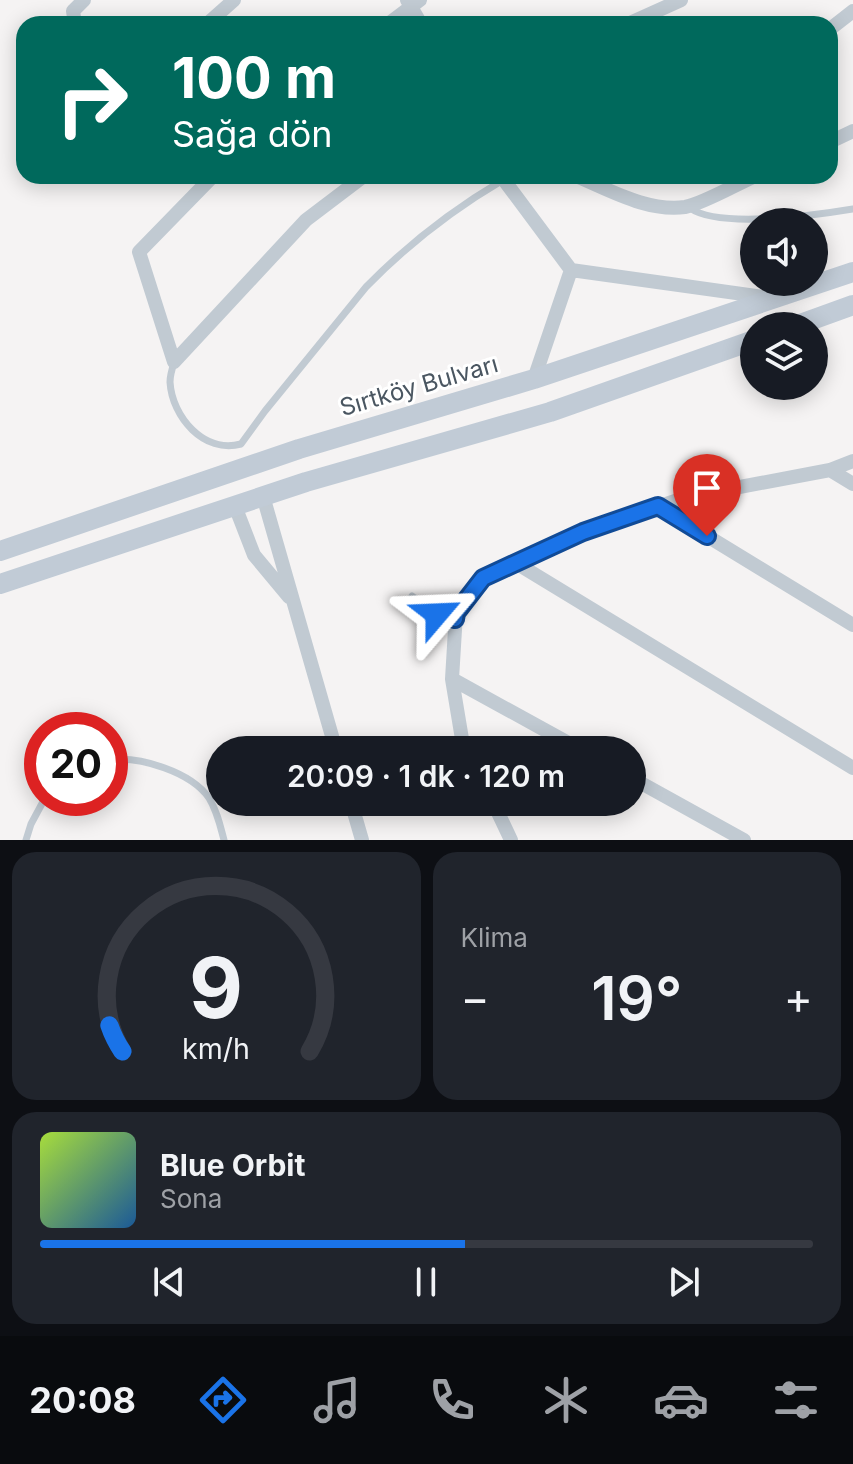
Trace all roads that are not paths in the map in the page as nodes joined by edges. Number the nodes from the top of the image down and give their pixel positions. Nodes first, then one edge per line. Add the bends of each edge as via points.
1 (84, 0) edge
2 (234, 0) edge
3 (681, 0) edge
4 (413, 2) edge
5 (74, 16) edge
6 (216, 16) edge
7 (397, 16) edge
8 (646, 16) edge
9 (205, 184) edge
10 (353, 184) edge
11 (494, 184) edge
12 (510, 184) edge
13 (595, 184) edge
14 (737, 184) edge
15 (688, 206) junction
16 (853, 209) edge
17 (571, 270) junction
18 (853, 272) edge
19 (775, 298) junction
20 (853, 305) edge
21 (828, 314) edge
22 (740, 345) edge
23 (174, 362) junction
24 (534, 379) junction
25 (853, 461) edge
26 (830, 470) junction
27 (853, 484) edge
28 (263, 496) junction
29 (235, 506) junction
30 (658, 506) junction
31 (0, 551) edge
32 (516, 563) junction
33 (0, 584) edge
34 (412, 596) dead end
35 (293, 602) junction
36 (455, 619) junction
37 (853, 625) edge
38 (452, 679) junction
39 (332, 736) edge
40 (462, 736) edge
41 (556, 736) edge
42 (128, 759) edge
43 (853, 768) edge
44 (646, 786) edge
45 (35, 816) edge
46 (355, 816) edge
47 (500, 816) edge
48 (26, 840) edge
49 (224, 840) edge
50 (362, 840) edge
51 (511, 840) edge
52 (744, 840) edge

1 - 5 street
2 - 6 street
3 - 8 street
4 - 7 street
9 - 23 street via 139,252
10 - 23 street via 306,220
11 - 23 lane via 423,234 366,287 241,444 205,440 188,425 170,381
12 - 17 street
13 - 15 street via 646,205
14 - 15 street
15 - 16 lane via 700,214 752,219
17 - 19 street
17 - 24 street
18 - 19 main road, Sırtköy Bulvarı
19 - 24 main road, Sırtköy Bulvarı
20 - 21 main road
22 - 28 main road via 550,412
24 - 31 main road, Sırtköy Bulvarı via 299,449
25 - 26 street
26 - 27 street
26 - 30 street
28 - 29 main road
28 - 35 street
29 - 33 main road
29 - 35 street via 254,555
30 - 32 street
30 - 37 street
32 - 36 street via 483,578
32 - 43 street
34 - 36 lane via 437,614
35 - 39 street
36 - 38 street
38 - 40 street
38 - 41 street
42 - 49 lane via 158,764 193,783 217,813
44 - 52 street
45 - 48 lane
46 - 50 street
47 - 51 street

